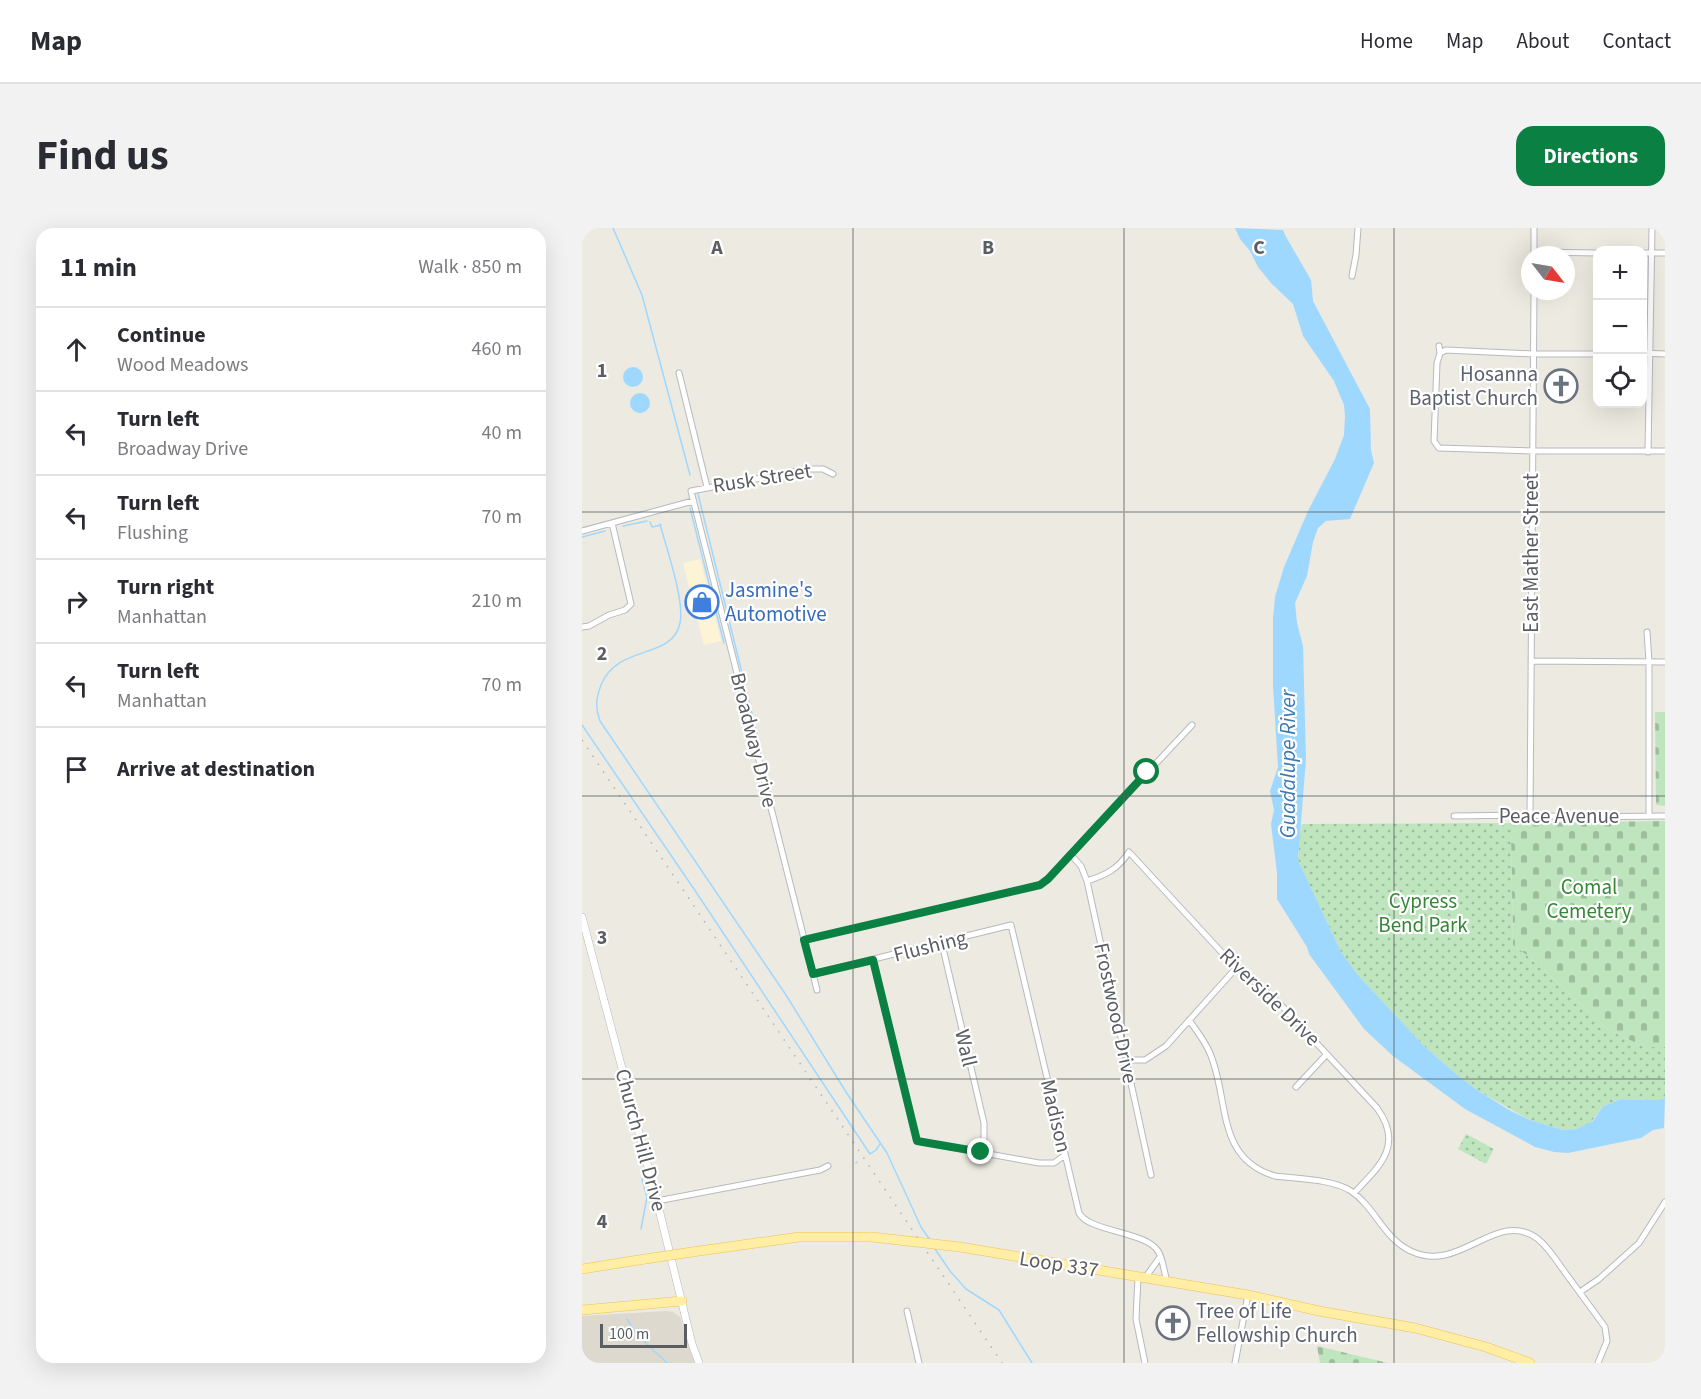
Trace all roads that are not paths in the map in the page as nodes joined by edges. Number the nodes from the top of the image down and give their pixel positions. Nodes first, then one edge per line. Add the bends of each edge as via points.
1 (1358, 228) edge
2 (1534, 228) edge
3 (1652, 228) edge
4 (1534, 246) edge
5 (1575, 253) edge
6 (1593, 253) edge
7 (1647, 253) edge
8 (1651, 253) junction
9 (1665, 254) edge
10 (1352, 276) dead end
11 (1534, 300) edge
12 (1439, 346) dead end
13 (1650, 353) junction
14 (1440, 354) junction
15 (1534, 354) junction
16 (1593, 354) edge
17 (1665, 354) edge
18 (679, 373) dead end
19 (1531, 451) junction
20 (1665, 451) edge
21 (1648, 452) junction
22 (833, 474) dead end
23 (707, 487) junction
24 (691, 491) joint
25 (693, 501) junction
26 (612, 523) junction
27 (582, 531) edge
28 (582, 626) edge
29 (1647, 632) dead end
30 (1531, 661) junction
31 (1649, 662) junction
32 (1665, 662) edge
33 (1192, 725) dead end
34 (1530, 815) junction
35 (1649, 815) junction
36 (1454, 816) dead end
37 (1665, 816) edge
38 (1071, 855) junction
39 (1087, 881) junction
40 (582, 916) edge
41 (1011, 925) joint
42 (804, 940) junction
43 (942, 944) junction
44 (873, 960) junction
45 (1237, 967) junction
46 (813, 974) junction
47 (817, 990) dead end
48 (1189, 1020) junction
49 (1327, 1054) junction
50 (1126, 1060) junction
51 (1296, 1087) dead end
52 (981, 1152) junction
53 (1065, 1155) junction
54 (828, 1166) dead end
55 (1151, 1175) dead end
56 (1354, 1193) junction
57 (657, 1201) junction
58 (1665, 1202) edge
59 (1160, 1257) junction
60 (582, 1269) edge
61 (1141, 1277) junction
62 (1167, 1282) junction
63 (1580, 1292) junction
64 (1248, 1295) junction
65 (682, 1301) junction
66 (582, 1310) edge
67 (907, 1311) dead end
68 (699, 1363) edge
69 (919, 1363) edge
70 (1145, 1363) edge
71 (1235, 1363) edge
72 (1530, 1363) edge
73 (1598, 1363) edge

1 - 10 street
2 - 4 street
3 - 8 street
5 - 6 street
7 - 8 street
8 - 9 street
8 - 13 street
11 - 15 street, East Mather Street
12 - 14 street
13 - 17 street
13 - 21 street
14 - 15 street via 1446,350
14 - 19 street via 1434,441 1437,447
15 - 16 street
15 - 19 street, East Mather Street
18 - 23 street
19 - 21 street
19 - 30 street, East Mather Street
20 - 21 street
22 - 23 street, Rusk Street via 808,469
23 - 24 street, Rusk Street
24 - 25 street, Broadway Drive
25 - 26 street, Rusk Street
25 - 42 street, Broadway Drive
26 - 27 street, Rusk Street
26 - 28 street via 630,606
29 - 31 street
30 - 31 street
30 - 34 street, East Mather Street
31 - 32 street
31 - 35 street
33 - 38 street
34 - 35 street, Peace Avenue
34 - 36 street, Peace Avenue
35 - 37 street, Peace Avenue
38 - 39 street, Frostwood Drive
38 - 42 street via 1035,887
39 - 45 street, Riverside Drive via 1109,874 1129,852
39 - 50 street, Frostwood Drive
40 - 57 street, Church Hill Drive
41 - 43 street, Flushing
41 - 53 street, Madison
42 - 46 street, Broadway Drive
43 - 44 street, Flushing
43 - 52 street, Wall via 984,1123
44 - 46 street, Flushing
44 - 52 street via 917,1141
45 - 48 street
45 - 49 street, Riverside Drive via 1280,1004
46 - 47 street, Broadway Drive
48 - 50 street via 1166,1046 1145,1060
48 - 56 street via 1210,1052 1224,1117 1239,1153 1267,1174 1338,1185
49 - 51 street
49 - 56 street, Riverside Drive via 1377,1107 1389,1133 1382,1163
50 - 55 street, Frostwood Drive
52 - 53 street via 1048,1164
53 - 59 street, Madison via 1082,1219 1149,1244
54 - 57 street
56 - 63 street via 1395,1241 1421,1255 1441,1257 1457,1253 1505,1231 1529,1234 1544,1245
57 - 65 street, Church Hill Drive
58 - 63 street via 1638,1243
59 - 61 street
59 - 62 street
60 - 61 main road, Loop 337, bridge via 799,1237 872,1237 960,1247
61 - 62 main road, Loop 337
61 - 70 street via 1136,1307
62 - 64 main road, Loop 337
63 - 73 street via 1607,1332
64 - 71 street
64 - 72 main road, Loop 337 via 1444,1335
65 - 66 main road
65 - 68 street, Church Hill Drive
67 - 69 street

